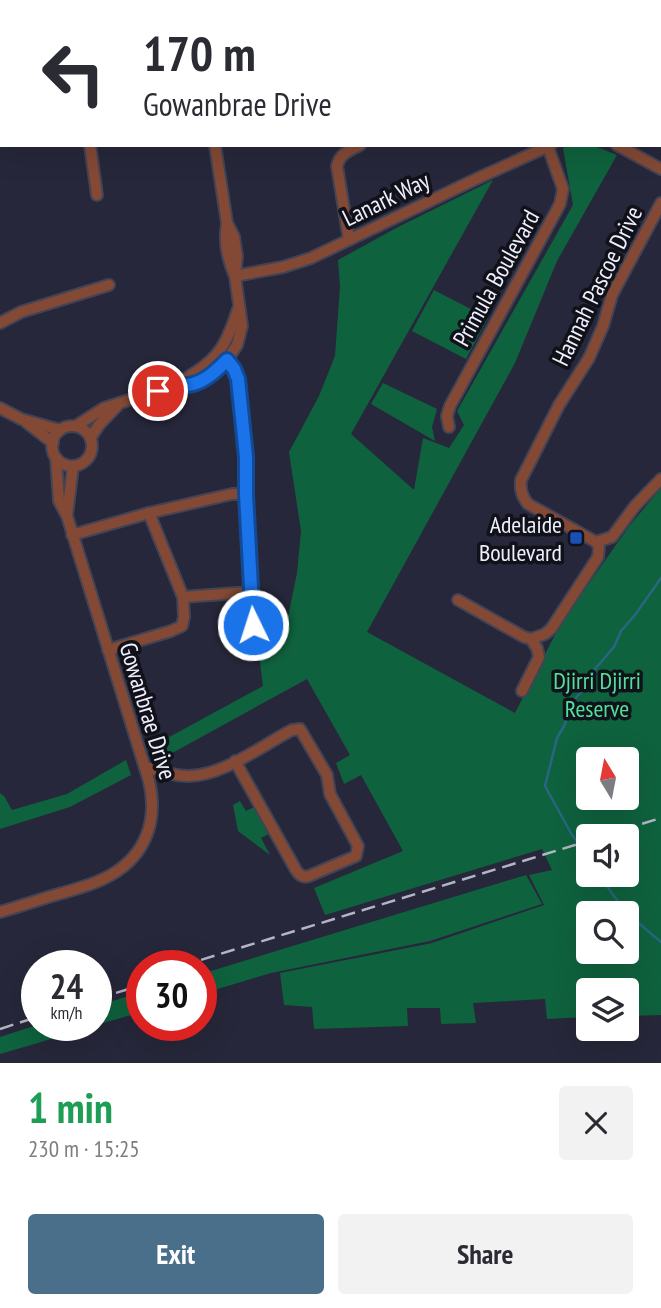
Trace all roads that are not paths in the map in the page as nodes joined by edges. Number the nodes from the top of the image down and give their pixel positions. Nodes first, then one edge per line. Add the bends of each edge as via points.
1 (90, 147) edge
2 (215, 147) edge
3 (356, 147) edge
4 (547, 147) edge
5 (549, 147) edge
6 (621, 147) edge
7 (661, 169) edge
8 (97, 195) dead end
9 (661, 203) edge
10 (349, 240) junction
11 (235, 276) junction
12 (109, 285) dead end
13 (239, 305) junction
14 (0, 323) edge
15 (227, 360) junction
16 (173, 386) junction
17 (119, 404) junction
18 (0, 408) edge
19 (21, 419) junction
20 (76, 426) junction
21 (449, 427) dead end
22 (60, 430) junction
23 (91, 438) junction
24 (52, 443) junction
25 (57, 458) junction
26 (73, 466) junction
27 (661, 478) edge
28 (246, 494) junction
29 (149, 513) junction
30 (66, 516) junction
31 (72, 535) junction
32 (596, 542) junction
33 (251, 592) junction
34 (183, 597) junction
35 (458, 600) dead end
36 (253, 625) dead end
37 (531, 639) junction
38 (108, 650) junction
39 (522, 691) dead end
40 (235, 761) junction
41 (145, 768) junction
42 (0, 912) edge

1 - 8 street
2 - 11 street via 237,256
3 - 10 street via 342,154 337,166
4 - 10 street, Lanark Way
5 - 21 street, Primula Boulevard via 563,189 560,204 450,406
6 - 7 street
9 - 32 street, Hannah Pascoe Drive via 612,295 589,358 521,480 522,496 528,504
10 - 11 street, Lanark Way via 300,262
11 - 13 street
12 - 14 street
13 - 15 street via 243,326
13 - 16 street via 220,352
15 - 16 street via 195,383
15 - 28 street via 238,379
16 - 17 street
17 - 20 street
17 - 23 street
18 - 19 street
19 - 22 street
19 - 24 street
20 - 22 street
20 - 23 street
22 - 24 street
23 - 26 street via 91,454
24 - 25 street
25 - 26 street
25 - 30 street, Gowanbrae Drive via 59,501
26 - 30 street, Gowanbrae Drive
27 - 32 street via 612,537
28 - 29 street
28 - 33 street
29 - 31 street
29 - 34 street
30 - 31 street, Gowanbrae Drive
31 - 38 street, Gowanbrae Drive
32 - 37 street via 598,556 551,629
33 - 34 street
33 - 36 street
34 - 38 street via 182,626
35 - 37 street
37 - 39 street via 539,657
38 - 41 street, Gowanbrae Drive
40 - 40 street via 300,875 309,876 355,857 358,846 301,730 292,730
40 - 41 street via 191,776
41 - 42 street, Gowanbrae Drive via 152,814 135,857 102,880

